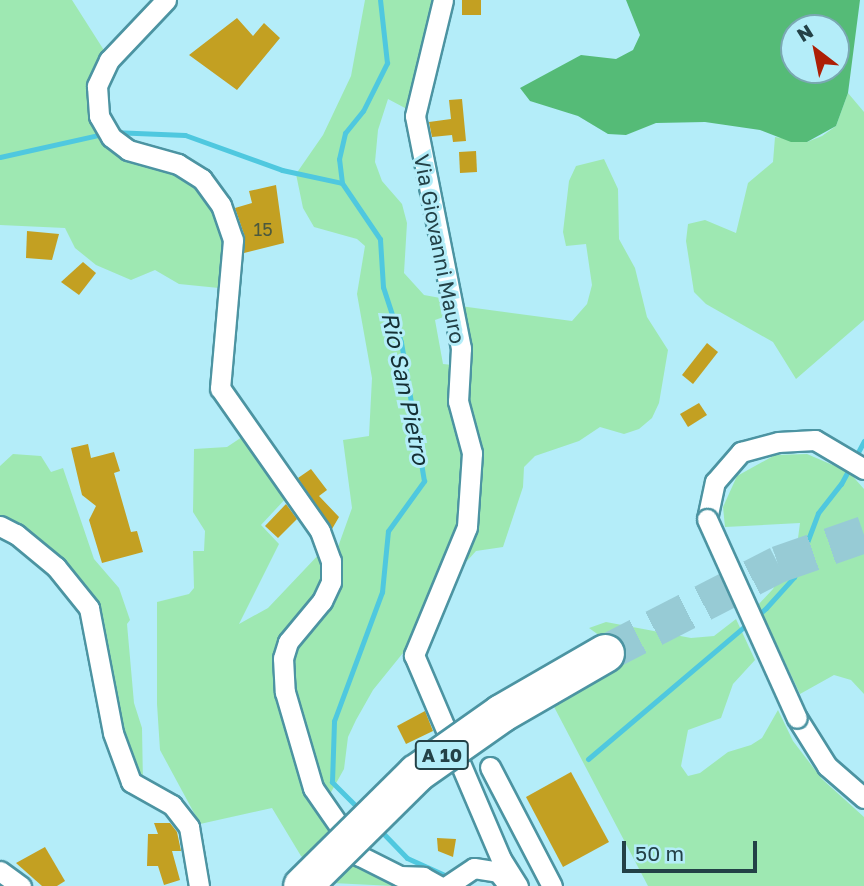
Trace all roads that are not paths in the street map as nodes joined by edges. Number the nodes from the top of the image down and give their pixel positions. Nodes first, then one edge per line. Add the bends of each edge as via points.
1 (166, 0) edge
2 (443, 0) edge
3 (864, 469) edge
4 (0, 526) edge
5 (605, 653) tunnel mouth
6 (490, 767) dead end
7 (864, 798) edge
8 (0, 871) edge
9 (445, 885) edge
10 (21, 886) edge
11 (200, 886) edge
12 (302, 886) edge
13 (509, 886) edge
14 (518, 886) edge
15 (552, 886) edge

1 - 9 street via 109,61 97,86 99,116 110,137 128,150 178,164 202,179 221,205 233,240 220,388 320,531 331,561 331,582 322,601 288,642 283,659 285,692 309,781 360,856 400,876 423,877
2 - 14 street, Via Giovanni Mauro via 415,116 461,348 458,401 472,453 467,527 414,655 501,859
3 - 7 street, bridge via 816,440 778,442 741,452 715,482 707,520 797,718 827,766
4 - 11 street via 56,567 89,608 113,733 131,782 172,805 189,827
5 - 12 highway, A 10, bridge via 501,713 416,773
6 - 15 street
8 - 10 street
9 - 13 street via 474,868 498,872

